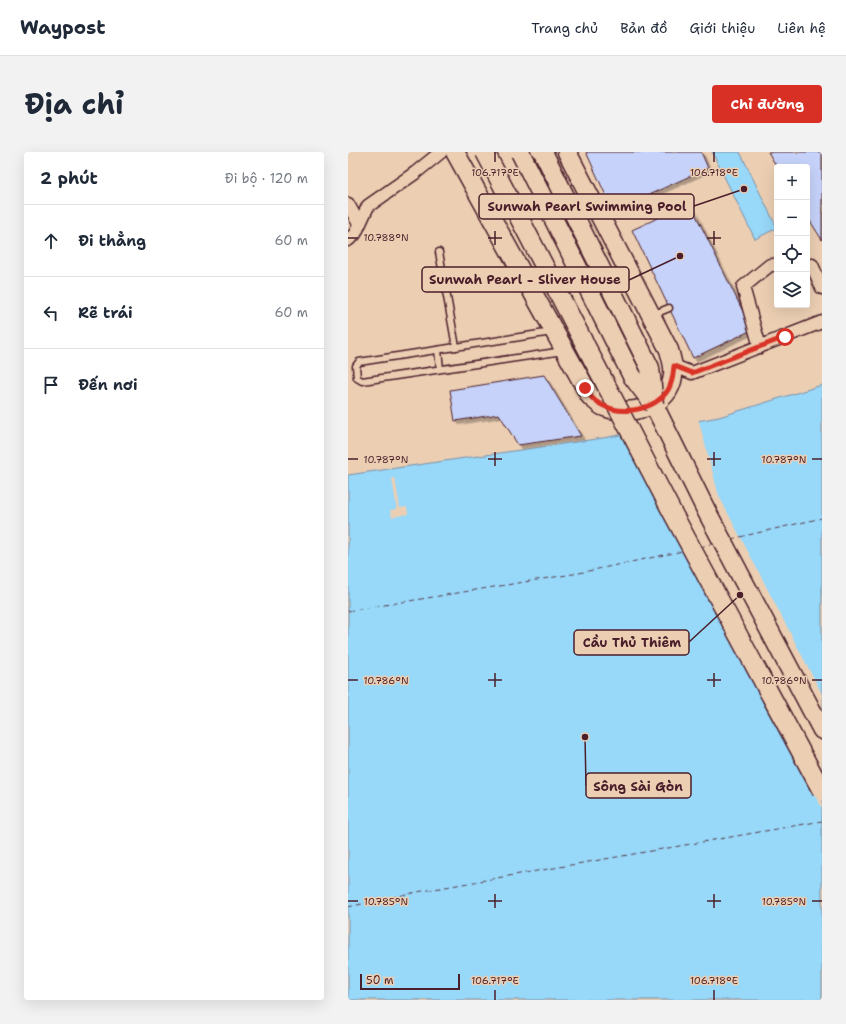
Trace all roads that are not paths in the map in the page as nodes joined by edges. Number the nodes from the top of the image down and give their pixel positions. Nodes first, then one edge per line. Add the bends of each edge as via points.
1 (441, 152) edge
2 (455, 152) edge
3 (485, 152) edge
4 (520, 152) edge
5 (543, 152) edge
6 (567, 152) edge
7 (348, 204) edge
8 (358, 224) junction
9 (348, 240) edge
10 (439, 252) dead end
11 (774, 265) edge
12 (810, 265) edge
13 (822, 288) edge
14 (669, 308) dead end
15 (651, 315) junction
16 (822, 322) edge
17 (554, 332) junction
18 (456, 347) junction
19 (760, 347) junction
20 (438, 350) junction
21 (564, 351) junction
22 (674, 366) junction
23 (440, 369) junction
24 (654, 405) junction
25 (822, 730) edge
26 (822, 791) edge

1 - 8 street via 368,206
2 - 17 main road
3 - 26 main road, bridge via 671,510
4 - 24 main road, bridge via 632,376
5 - 24 main road, bridge via 650,368
6 - 15 main road
7 - 8 street
8 - 9 street via 355,234
10 - 18 lane
11 - 19 street via 770,265 743,287
12 - 13 street
14 - 15 lane
15 - 22 main road via 669,350
16 - 19 street
17 - 18 lane
17 - 21 main road
18 - 20 lane
19 - 22 street via 692,373
20 - 23 lane
20 - 23 lane via 359,362 356,366 357,378 360,381
21 - 22 main road via 590,396 602,406 620,410 638,410 653,405 668,390
21 - 23 lane
24 - 25 main road via 706,510

